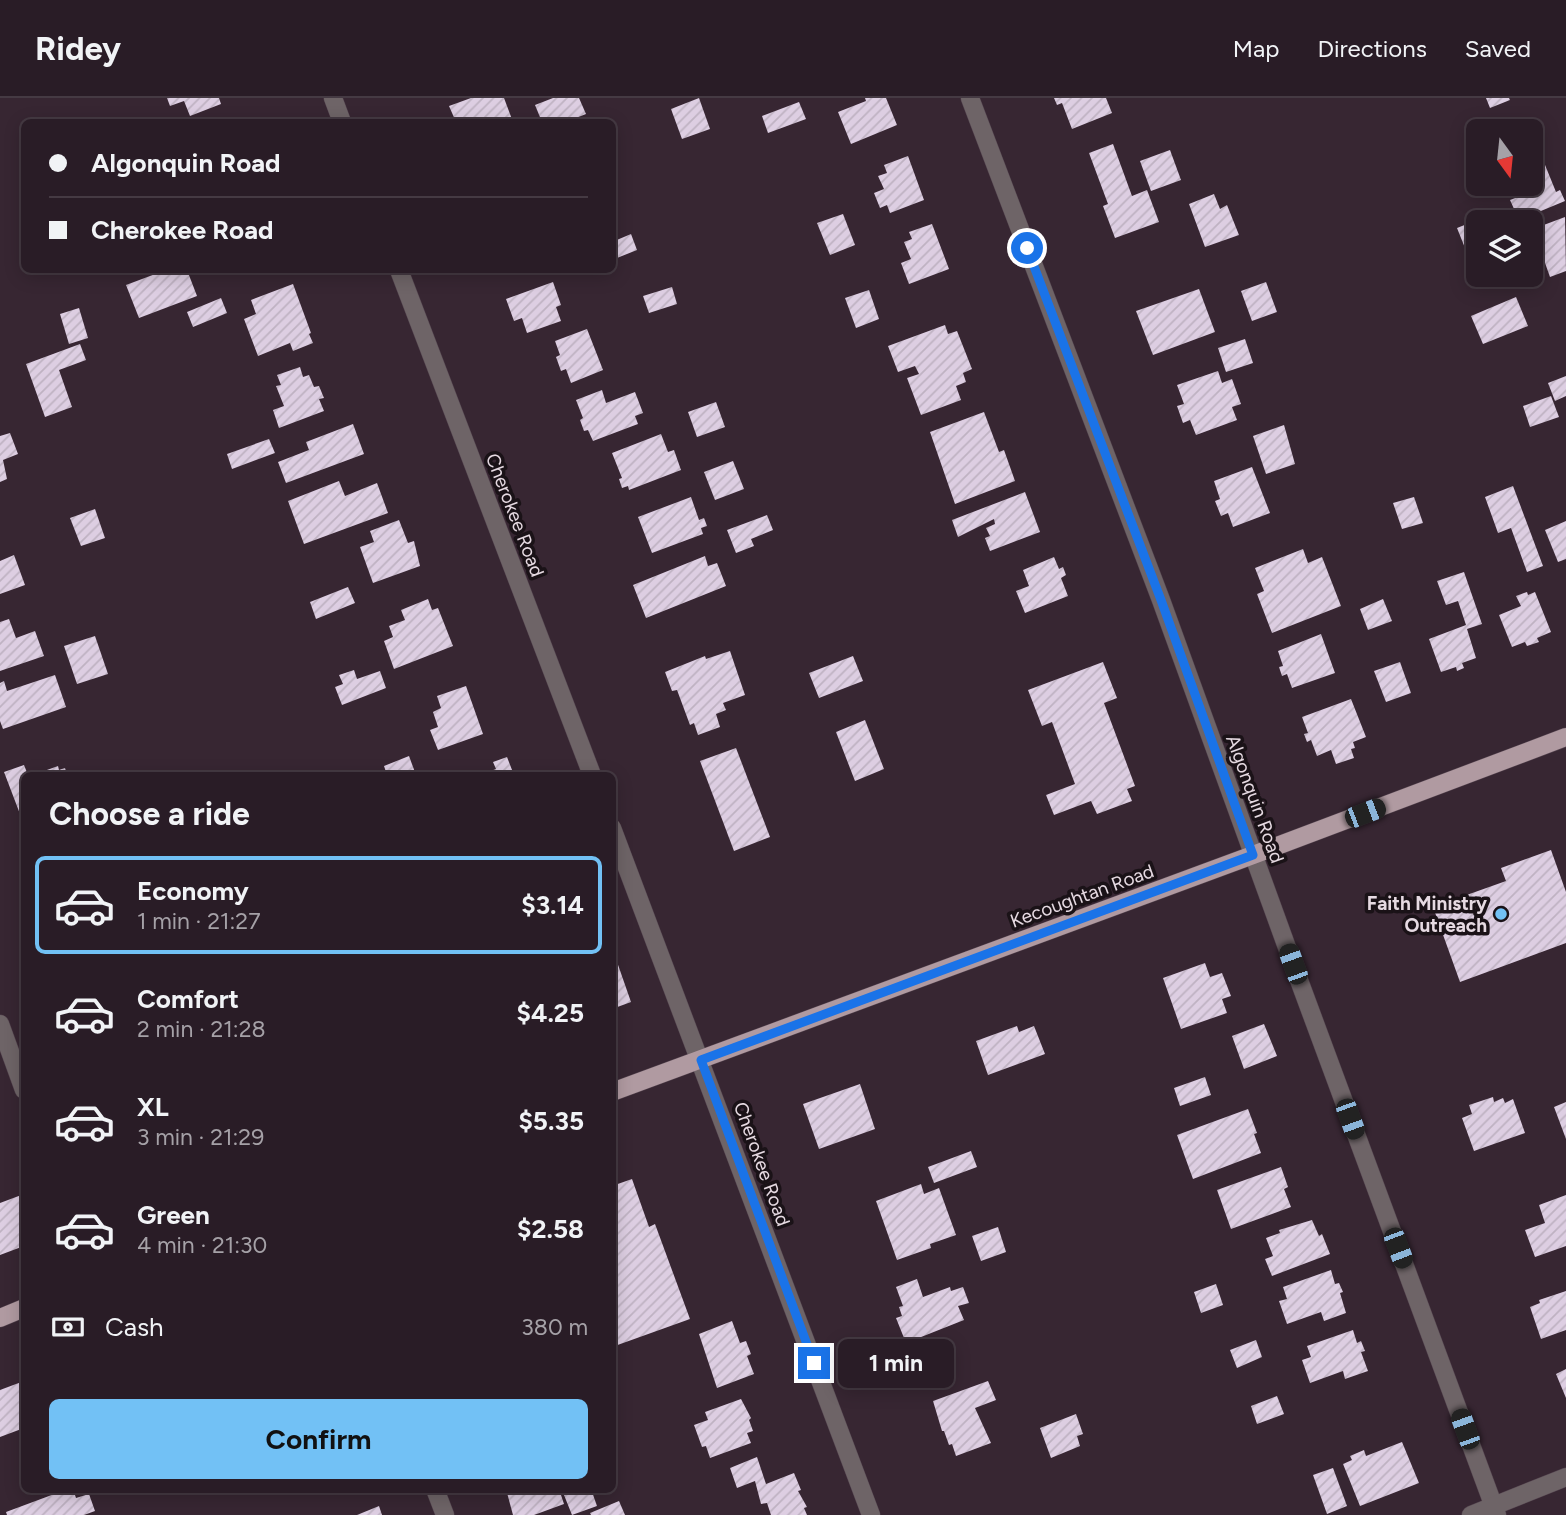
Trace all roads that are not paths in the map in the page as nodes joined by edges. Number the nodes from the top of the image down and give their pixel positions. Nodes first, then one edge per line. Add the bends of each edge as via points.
1 (333, 98) edge
2 (970, 98) edge
3 (341, 119) edge
4 (400, 273) edge
5 (1566, 737) edge
6 (591, 772) edge
7 (616, 838) edge
8 (1253, 855) junction
9 (0, 1024) edge
10 (701, 1060) junction
11 (21, 1082) edge
12 (616, 1092) edge
13 (21, 1309) edge
14 (0, 1318) edge
15 (1566, 1478) edge
16 (437, 1493) edge
17 (1496, 1511) edge
18 (445, 1515) edge
19 (871, 1515) edge
20 (1471, 1515) edge

1 - 3 street
2 - 8 street, Algonquin Road
4 - 6 street, Cherokee Road
5 - 8 main road, Kecoughtan Road
7 - 10 street, Cherokee Road
8 - 10 main road, Kecoughtan Road
8 - 17 street, Algonquin Road
9 - 11 street
10 - 12 main road, Kecoughtan Road
10 - 19 street, Cherokee Road
13 - 14 main road
15 - 17 street
16 - 18 street
17 - 20 street

